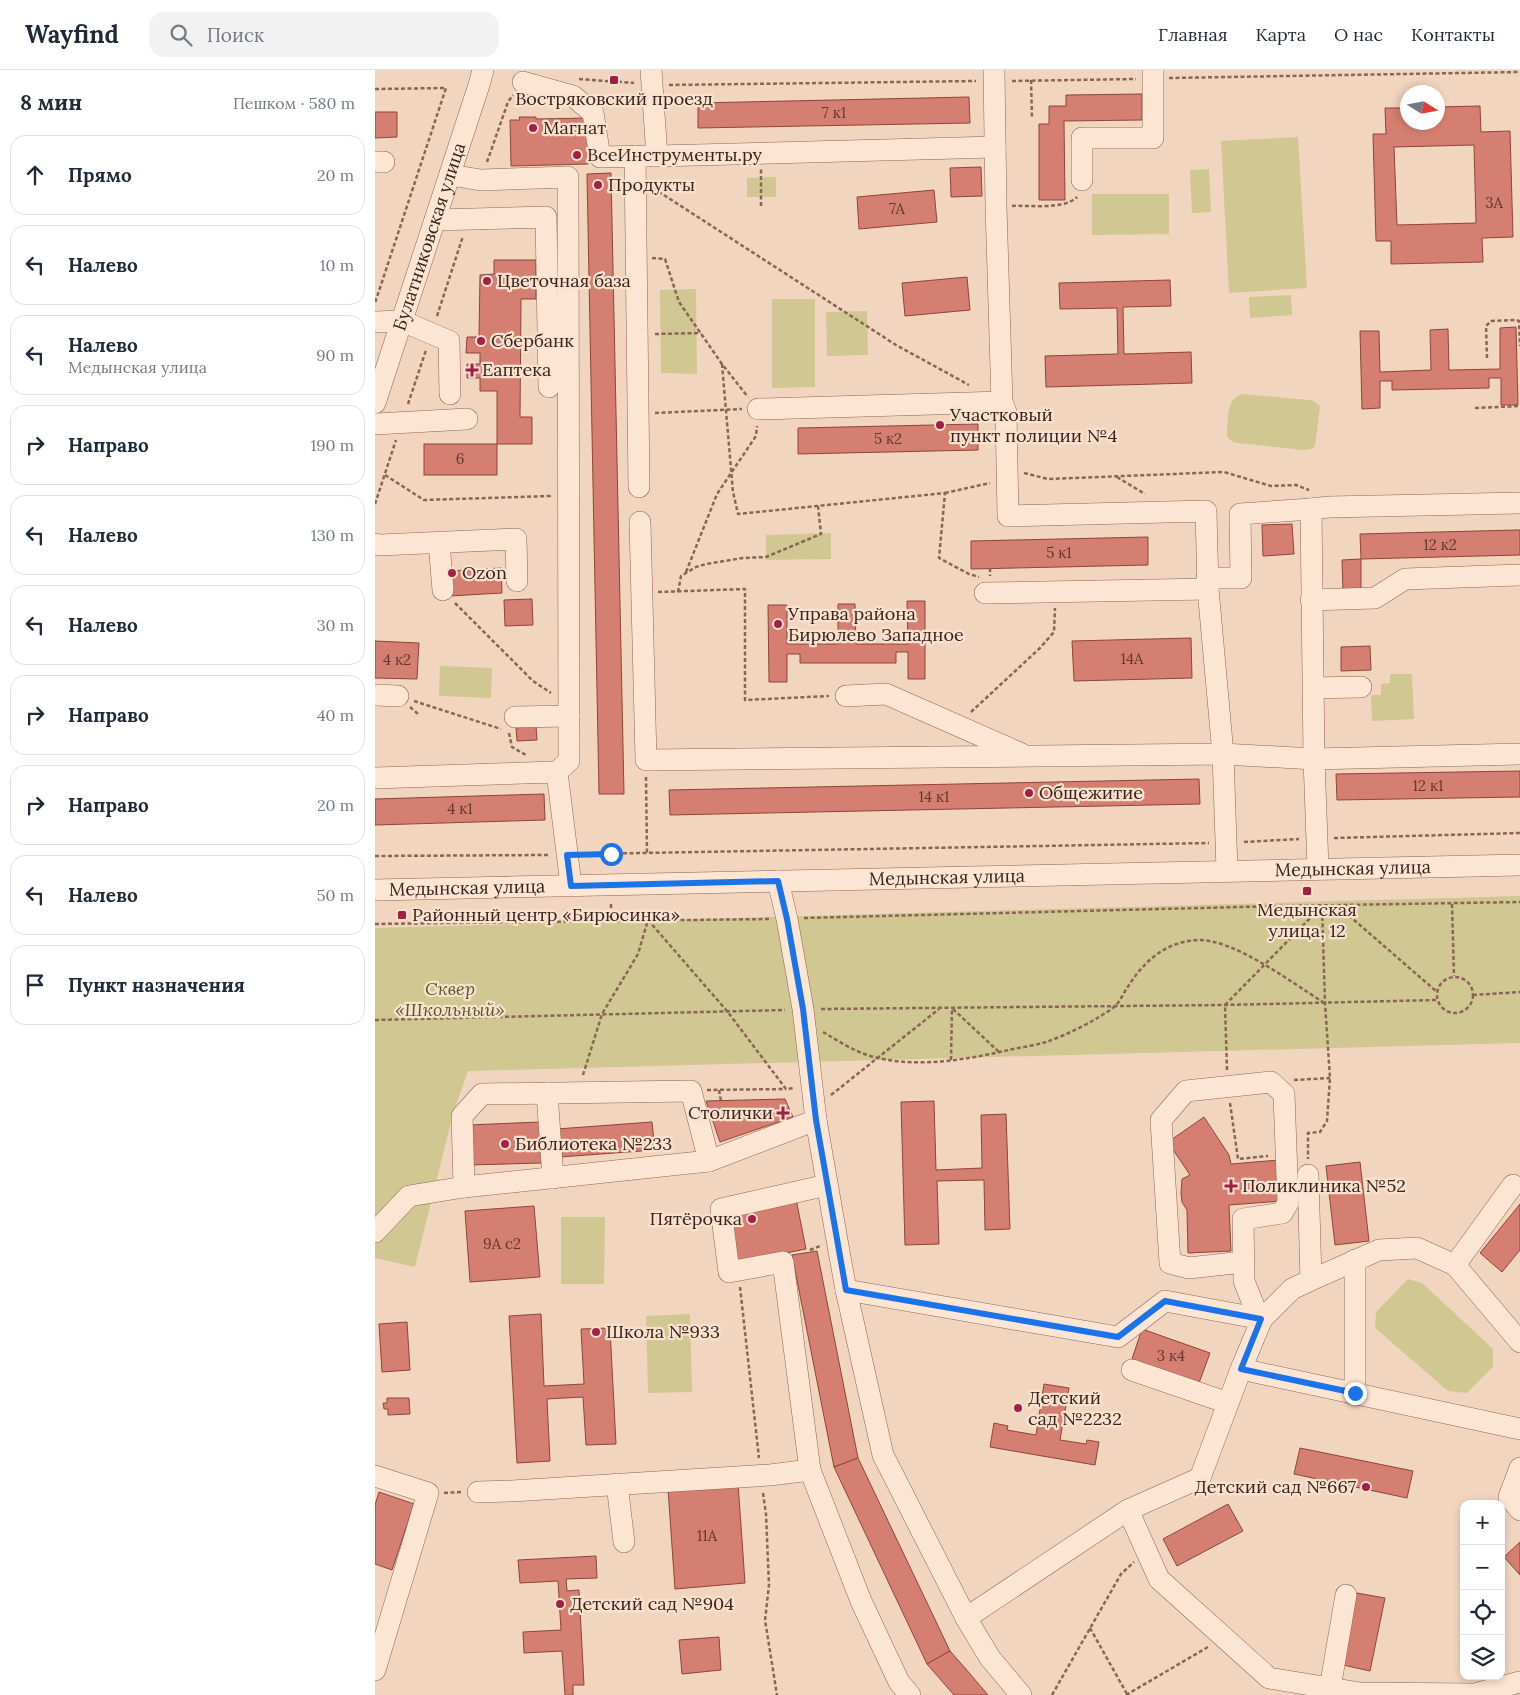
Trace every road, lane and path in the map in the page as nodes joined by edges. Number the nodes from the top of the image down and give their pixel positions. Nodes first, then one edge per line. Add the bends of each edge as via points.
1 (483, 70) edge
2 (1520, 72) edge
3 (1153, 74) edge
4 (994, 76) edge
5 (652, 78) edge
6 (577, 79) dead end
7 (1031, 80) junction
8 (523, 82) dead end
9 (375, 89) edge
10 (508, 102) dead end
11 (1032, 118) dead end
12 (995, 146) junction
13 (761, 153) junction
14 (657, 156) junction
15 (635, 166) junction
16 (450, 175) junction
17 (481, 180) junction
18 (1082, 180) joint
19 (761, 206) dead end
20 (996, 206) junction
21 (469, 219) junction
22 (435, 220) junction
23 (637, 257) junction
24 (375, 303) edge
25 (402, 321) junction
26 (375, 322) edge
27 (701, 333) junction
28 (431, 334) junction
29 (638, 334) junction
30 (1520, 346) edge
31 (1487, 358) dead end
32 (722, 364) junction
33 (969, 385) dead end
34 (549, 388) dead end
35 (451, 394) dead end
36 (1002, 402) junction
37 (375, 403) edge
38 (1520, 406) edge
39 (1475, 408) dead end
40 (758, 409) junction
41 (726, 410) junction
42 (639, 413) junction
43 (467, 418) dead end
44 (402, 422) junction
45 (375, 424) edge
46 (731, 472) junction
47 (1013, 473) junction
48 (385, 475) junction
49 (550, 486) dead end
50 (639, 487) dead end
51 (945, 493) junction
52 (1311, 500) junction
53 (1520, 503) edge
54 (375, 504) edge
55 (818, 506) junction
56 (640, 522) dead end
57 (439, 542) junction
58 (375, 544) edge
59 (687, 572) junction
60 (1520, 575) edge
61 (517, 581) dead end
62 (1207, 583) junction
63 (988, 586) joint
64 (443, 590) joint
65 (678, 592) junction
66 (1056, 592) junction
67 (642, 593) junction
68 (1311, 600) junction
69 (1361, 687) dead end
70 (1313, 688) junction
71 (375, 695) edge
72 (398, 696) joint
73 (846, 696) joint
74 (569, 710) junction
75 (515, 717) dead end
76 (955, 724) junction
77 (1223, 754) junction
78 (1520, 754) edge
79 (527, 755) dead end
80 (1029, 757) junction
81 (1314, 758) junction
82 (557, 772) junction
83 (375, 778) edge
84 (647, 792) dead end
85 (1520, 833) edge
86 (1317, 838) junction
87 (1226, 843) junction
88 (647, 853) junction
89 (567, 855) junction
90 (375, 856) edge
91 (1520, 865) edge
92 (1318, 868) junction
93 (1227, 870) junction
94 (778, 881) junction
95 (571, 886) junction
96 (375, 890) edge
97 (1520, 902) edge
98 (1452, 904) junction
99 (1322, 906) junction
100 (1339, 906) junction
101 (787, 919) junction
102 (648, 920) junction
103 (375, 924) edge
104 (1264, 965) junction
105 (1454, 976) junction
106 (1436, 991) junction
107 (1520, 992) edge
108 (1473, 995) junction
109 (1436, 1000) junction
110 (1325, 1003) junction
111 (1225, 1005) junction
112 (1115, 1006) junction
113 (940, 1008) junction
114 (952, 1008) junction
115 (803, 1009) junction
116 (727, 1011) junction
117 (602, 1014) junction
118 (375, 1020) edge
119 (819, 1030) dead end
120 (999, 1052) junction
121 (877, 1058) junction
122 (951, 1060) junction
123 (1330, 1078) junction
124 (1271, 1082) junction
125 (1228, 1087) junction
126 (786, 1088) junction
127 (719, 1090) junction
128 (691, 1091) junction
129 (578, 1092) junction
130 (821, 1092) junction
131 (547, 1093) junction
132 (721, 1101) dead end
133 (816, 1120) junction
134 (1273, 1156) dead end
135 (709, 1161) junction
136 (1308, 1175) joint
137 (553, 1178) junction
138 (827, 1185) junction
139 (1513, 1185) dead end
140 (464, 1187) junction
141 (375, 1232) edge
142 (1355, 1260) junction
143 (1243, 1262) junction
144 (1455, 1265) junction
145 (1311, 1280) junction
146 (846, 1290) junction
147 (1260, 1319) junction
148 (1520, 1342) edge
149 (1241, 1369) junction
150 (1132, 1370) dead end
151 (1355, 1393) junction
152 (1228, 1403) junction
153 (1520, 1429) edge
154 (1520, 1468) edge
155 (810, 1470) junction
156 (375, 1476) edge
157 (617, 1484) junction
158 (478, 1492) joint
159 (428, 1493) junction
160 (1127, 1510) junction
161 (1520, 1510) edge
162 (624, 1542) dead end
163 (1147, 1552) junction
164 (1346, 1595) dead end
165 (966, 1618) junction
166 (1090, 1627) junction
167 (1224, 1638) junction
168 (375, 1670) edge
169 (1520, 1682) edge
170 (1330, 1688) junction
171 (910, 1695) edge
172 (1021, 1695) edge
173 (1052, 1695) edge
174 (1126, 1695) edge

1 - 16 street, Булатниковская улица
2 - 3 path
3 - 7 path
3 - 18 street via 1153,138 1082,138
4 - 5 path
4 - 7 path
4 - 12 street
5 - 6 path
5 - 14 street
7 - 11 path
8 - 15 street via 573,96 593,113 600,157
9 - 24 path via 446,88
10 - 17 path
12 - 13 street
12 - 20 street
13 - 14 street
13 - 19 path
14 - 15 street
15 - 23 street
15 - 33 path via 896,345
16 - 17 street
16 - 22 street, Булатниковская улица
17 - 74 street via 568,177
18 - 20 path via 1078,195 1063,205
20 - 36 street
21 - 22 street
21 - 28 path
21 - 34 street via 546,217
22 - 25 street, Булатниковская улица
23 - 27 path via 665,259 679,302
23 - 29 street
25 - 26 street
25 - 28 street
25 - 37 street, Булатниковская улица
27 - 29 path
27 - 32 path
28 - 35 street via 449,341
28 - 44 path
29 - 42 street
30 - 31 path via 1517,320 1491,321 1486,326
32 - 40 path
32 - 41 path
36 - 40 street
36 - 47 street
38 - 39 path
40 - 41 path
40 - 46 path via 756,436
41 - 42 path
41 - 46 path
42 - 50 street
43 - 44 street
44 - 45 street
44 - 48 path
46 - 55 path via 738,514
46 - 59 path via 717,494
47 - 51 path
47 - 52 path via 1048,479 1224,472 1271,486 1296,485
47 - 62 street via 1008,516 1206,511
48 - 49 path via 424,500 550,496
48 - 54 path
51 - 55 path
51 - 63 path via 939,558
52 - 53 street via 1329,507
52 - 62 street via 1240,514 1241,578
52 - 68 street
55 - 59 path via 821,534 766,557 706,564
56 - 67 street
57 - 58 street
57 - 61 street via 516,539
57 - 64 street
59 - 65 path via 681,576
60 - 68 street via 1405,579 1375,598
62 - 66 street
62 - 77 street
63 - 66 street
64 - 74 path via 533,681
65 - 67 path
65 - 73 path via 745,589 745,700
66 - 76 path via 1054,632
67 - 80 street via 646,760
68 - 70 street
69 - 70 street
70 - 81 street
71 - 72 street
72 - 79 path via 509,731 512,747
73 - 76 street via 887,694
74 - 75 street
74 - 82 street via 569,761
76 - 80 street
77 - 80 street
77 - 81 street
77 - 87 street
78 - 81 street
81 - 86 street
82 - 83 street
82 - 89 street
84 - 88 path
85 - 86 path
86 - 87 path
86 - 92 street
87 - 88 path
87 - 93 street
88 - 89 path
89 - 90 path
89 - 95 street
91 - 92 street, Медынская улица
92 - 93 street, Медынская улица
93 - 94 street, Медынская улица
94 - 95 street, Медынская улица
94 - 101 street
95 - 96 street, Медынская улица
97 - 98 path
98 - 100 path
98 - 105 path
99 - 100 path
99 - 101 path
99 - 104 path
99 - 110 path
100 - 106 path
101 - 102 path
101 - 115 street
102 - 103 path
102 - 116 path
102 - 117 path via 638,954
104 - 110 path
104 - 111 path
104 - 112 path via 1217,943 1199,940 1178,943 1150,959
105 - 106 path via 1446,978
105 - 108 path via 1469,983
106 - 109 path
107 - 108 path
108 - 109 path via 1468,1008 1460,1013 1450,1013
109 - 110 path
110 - 111 path
110 - 123 path
111 - 112 path
111 - 125 path
112 - 114 path
112 - 120 path via 1076,1030 1047,1042
113 - 114 path
113 - 115 path
113 - 121 path
114 - 120 path
114 - 122 path
115 - 116 path
115 - 130 street
116 - 117 path
116 - 126 path
117 - 118 path
117 - 129 path
119 - 121 path
120 - 122 path
121 - 122 path via 914,1062
121 - 130 path
123 - 124 path
123 - 136 path via 1327,1121 1320,1132 1308,1133
124 - 125 street
124 - 143 street via 1284,1094 1288,1203 1282,1213 1243,1219
125 - 134 path via 1238,1159
125 - 143 street via 1186,1091 1161,1120 1169,1263 1189,1268
126 - 127 path
126 - 130 path
127 - 128 path
127 - 132 path
128 - 129 street
128 - 135 street
129 - 131 street
130 - 133 street
131 - 137 street
131 - 140 street via 482,1094 462,1116
133 - 135 street
133 - 138 street
135 - 137 street
136 - 145 street
137 - 140 street
138 - 146 street
138 - 155 street via 721,1209 729,1272 783,1262
139 - 144 street
140 - 141 street via 409,1196
142 - 144 street via 1379,1250 1417,1248
142 - 145 street
142 - 151 street
143 - 147 street via 1244,1282
144 - 148 street
145 - 147 street via 1292,1289
146 - 147 street via 1118,1337 1165,1301
146 - 165 street via 883,1455
147 - 149 street
149 - 151 street
149 - 152 street
150 - 152 street
151 - 153 street
152 - 160 street via 1200,1478
154 - 161 street via 1509,1497
155 - 157 street
155 - 171 street via 861,1602 899,1682
156 - 159 street
157 - 158 street
157 - 162 street
158 - 159 path
159 - 168 street
160 - 163 street
160 - 165 street
163 - 166 path via 1121,1574
163 - 167 street via 1159,1579
164 - 170 street
165 - 172 street via 990,1658
166 - 173 path
166 - 174 path
167 - 170 street via 1269,1678
167 - 174 path
169 - 170 street via 1475,1694 1360,1693

